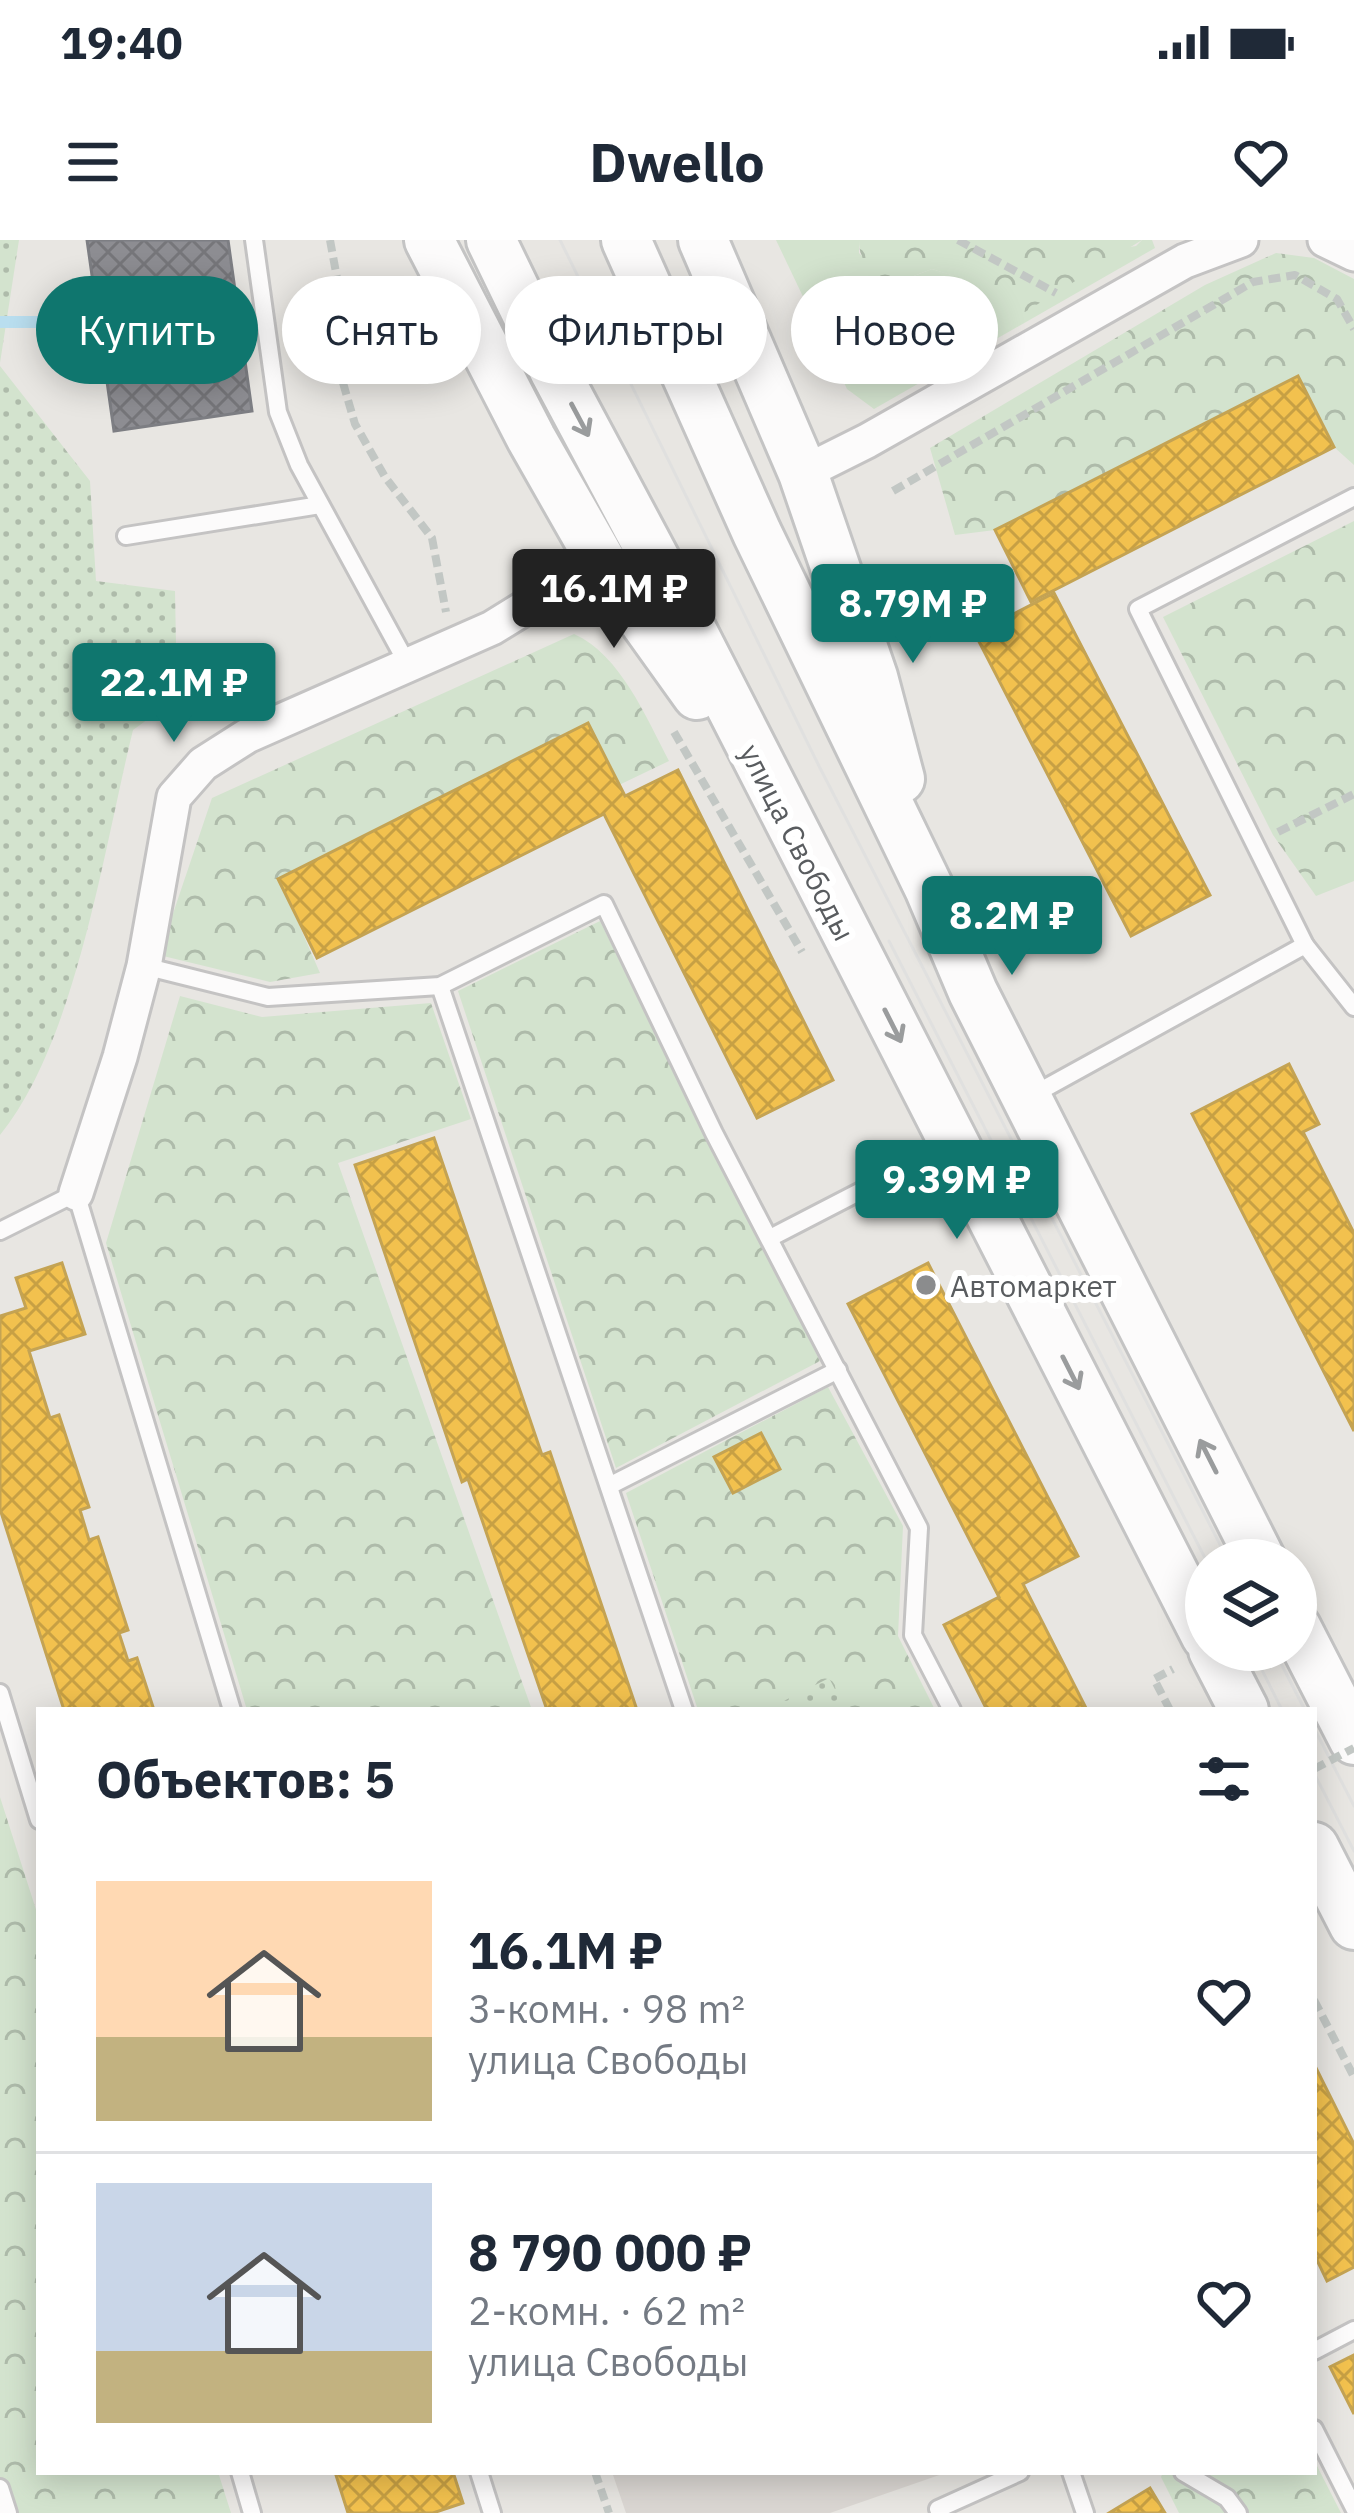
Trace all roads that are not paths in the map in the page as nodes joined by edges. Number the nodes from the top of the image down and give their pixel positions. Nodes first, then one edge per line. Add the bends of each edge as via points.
1 (254, 240) edge
2 (429, 240) edge
3 (490, 240) edge
4 (626, 240) edge
5 (703, 240) edge
6 (1241, 240) edge
7 (1325, 240) edge
8 (1180, 250) edge
9 (1354, 254) edge
10 (803, 472) junction
11 (1354, 497) edge
12 (320, 505) junction
13 (126, 536) dead end
14 (601, 561) junction
15 (408, 664) junction
16 (781, 811) junction
17 (929, 888) junction
18 (1306, 945) junction
19 (144, 966) junction
20 (440, 986) junction
21 (1354, 1007) edge
22 (1025, 1100) junction
23 (954, 1143) junction
24 (76, 1193) junction
25 (0, 1231) edge
26 (770, 1238) junction
27 (838, 1370) junction
28 (609, 1486) junction
29 (1251, 1539) edge
30 (1185, 1595) edge
31 (1317, 1670) edge
32 (1224, 1671) edge
33 (0, 1693) edge
34 (231, 1707) edge
35 (683, 1707) edge
36 (950, 1707) edge
37 (1242, 1707) edge
38 (1354, 1744) edge
39 (36, 1810) edge
40 (1317, 1853) edge
41 (1354, 1925) edge
42 (1354, 2330) edge
43 (1317, 2349) edge
44 (1317, 2435) edge
45 (240, 2475) edge
46 (480, 2475) edge
47 (1013, 2475) edge
48 (1072, 2475) edge
49 (1189, 2475) edge
50 (0, 2488) edge
51 (1354, 2508) edge
52 (8, 2513) edge
53 (252, 2513) edge
54 (492, 2513) edge
55 (940, 2513) edge
56 (1085, 2513) edge
57 (1238, 2513) edge

1 - 12 lane via 278,412
2 - 14 main road
3 -> 16 main road, улица Свободы
4 - 17 main road
5 - 10 main road
6 - 8 street
7 - 9 street
8 - 10 street via 1096,312
10 - 17 main road via 873,677
11 - 18 lane via 1138,609
12 - 13 lane
12 - 15 lane
14 - 15 street via 492,628
14 - 16 main road
15 - 19 street via 202,764 174,797
16 -> 23 main road, улица Свободы
17 - 22 main road
18 - 21 lane
18 - 22 lane
19 - 20 lane via 268,998
19 - 24 street
20 - 26 lane via 604,904
20 - 28 lane
29 -> 22 main road
23 - 26 lane
23 -> 30 main road, улица Свободы
24 - 25 lane
24 - 34 lane
26 - 27 lane
27 - 28 lane
27 - 36 lane via 919,1528 913,1634
28 - 35 lane
31 - 38 main road
32 - 37 main road
33 - 39 lane
40 - 41 main road
42 - 43 lane
44 - 51 lane
45 - 53 lane
46 - 54 lane
47 - 55 lane
48 - 56 lane
49 - 57 lane
50 - 52 lane

